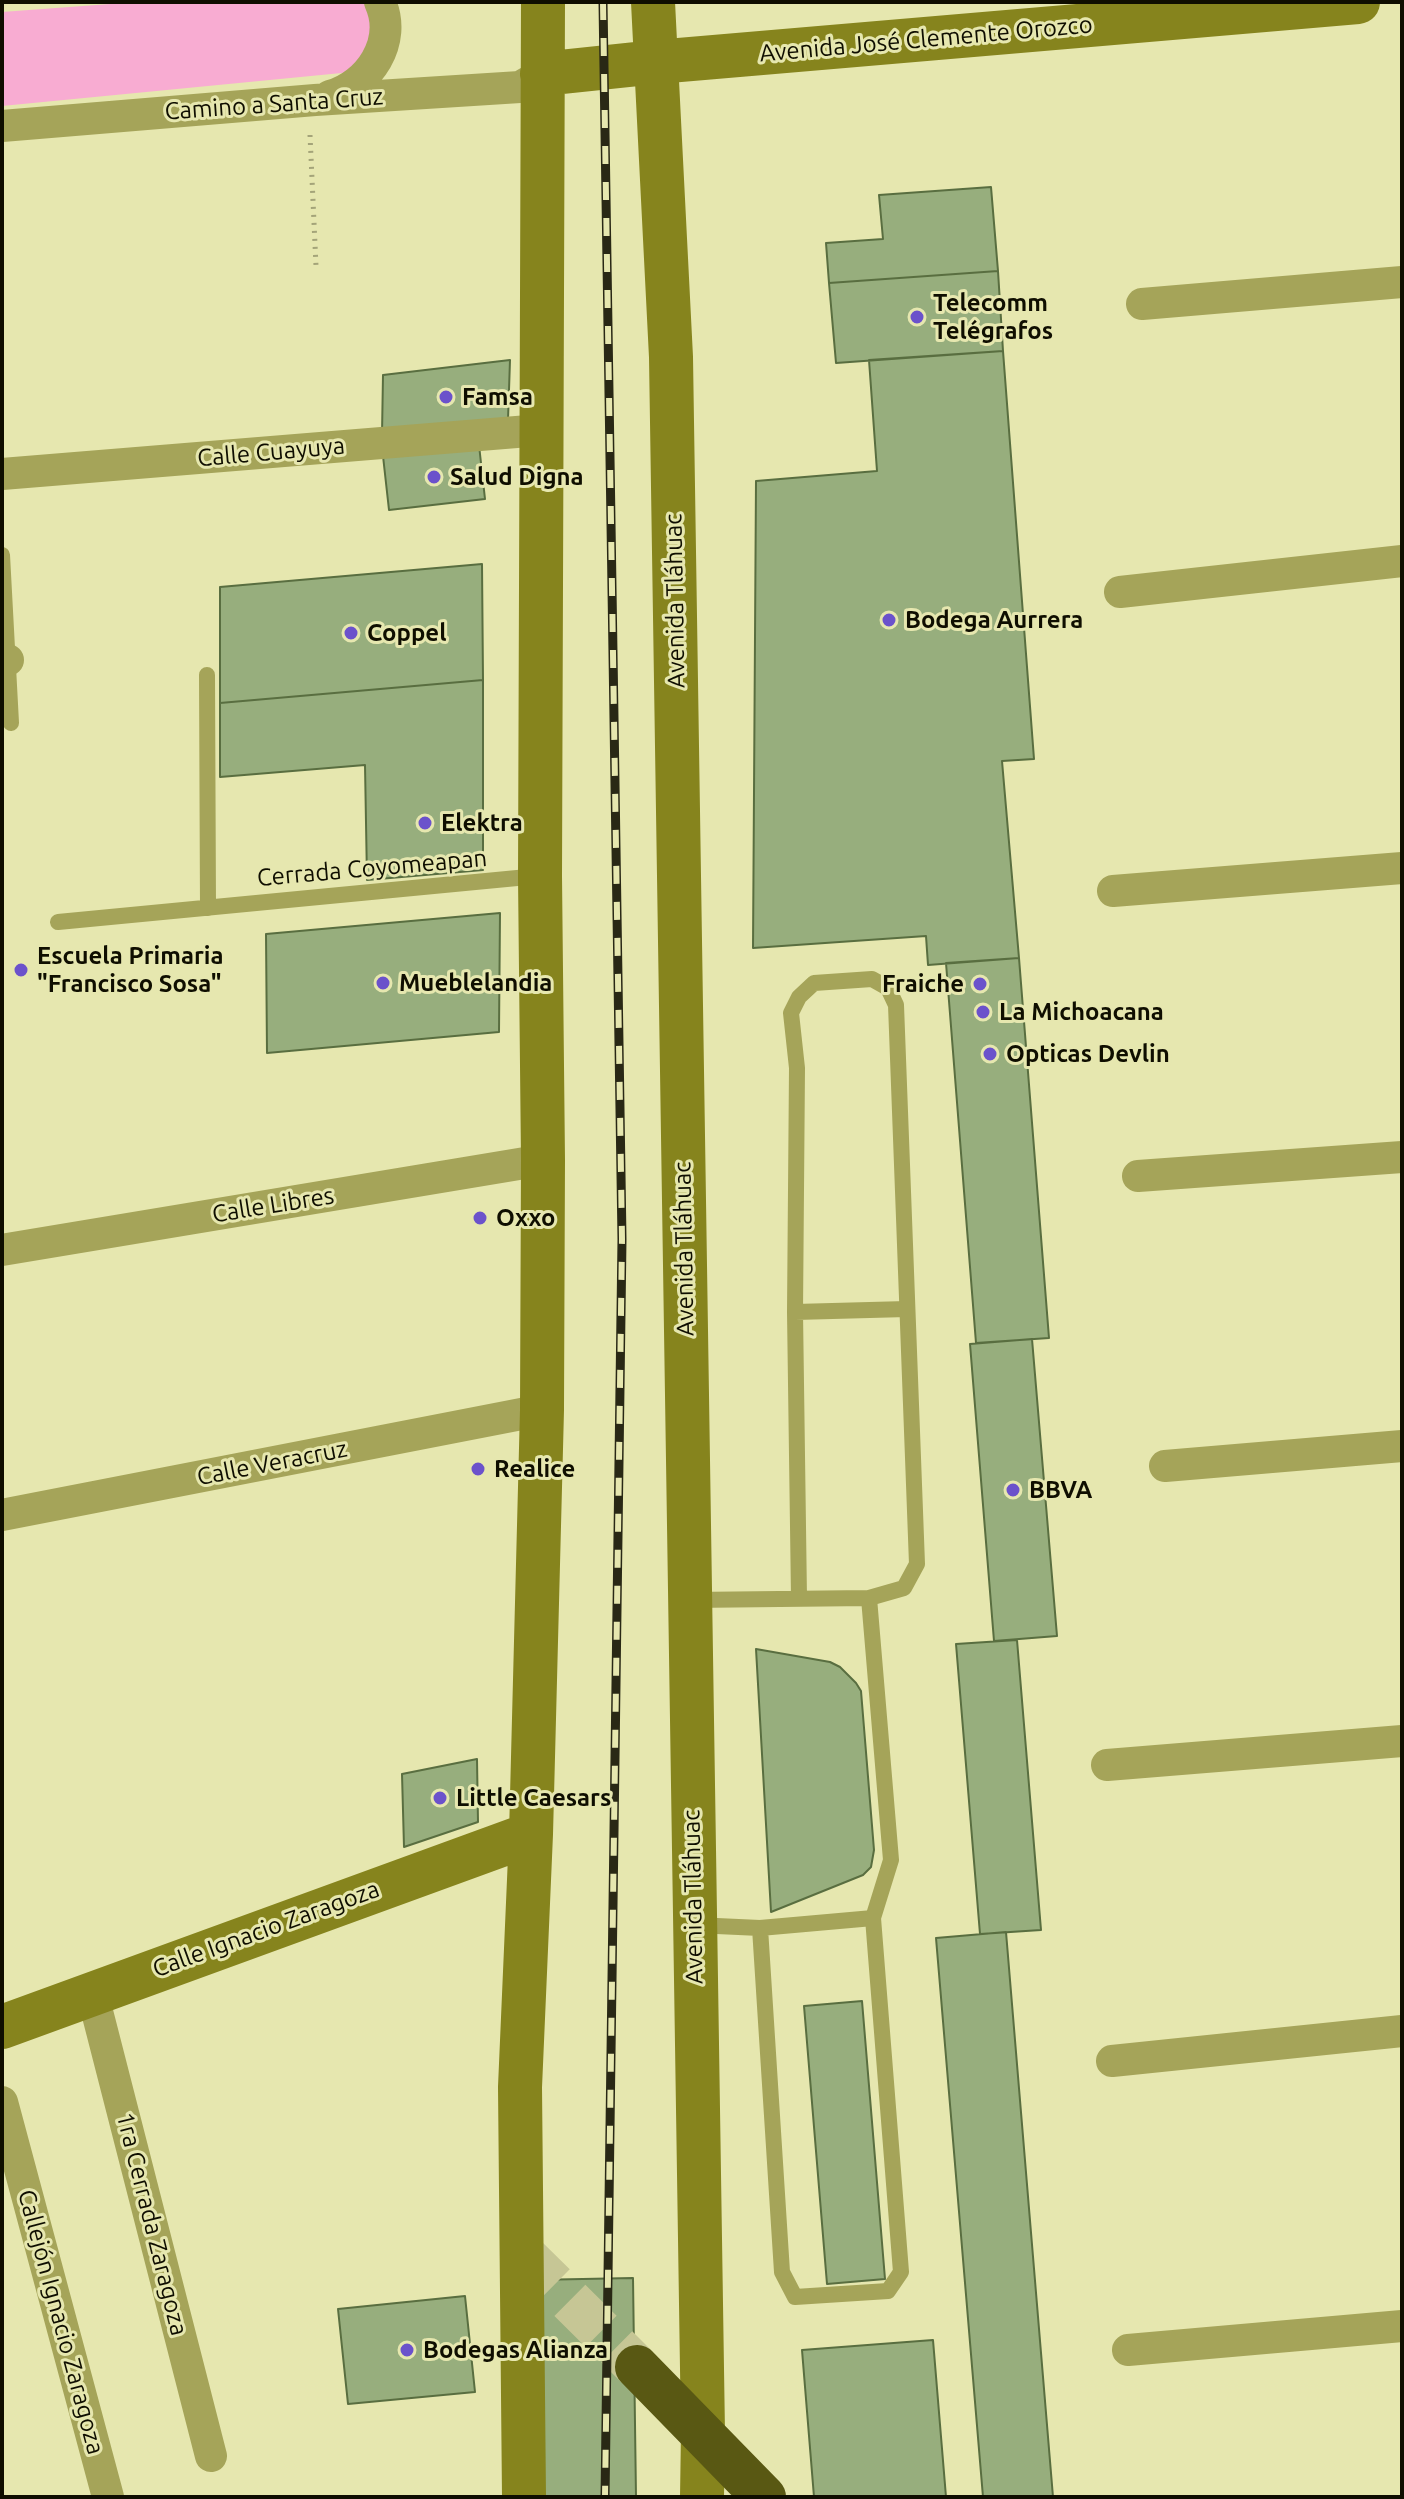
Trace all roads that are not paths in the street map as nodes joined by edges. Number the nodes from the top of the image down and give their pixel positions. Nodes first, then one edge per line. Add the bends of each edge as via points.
1 (380, 2) edge
2 (543, 2) edge
3 (653, 2) edge
4 (1358, 2) edge
5 (930, 20) edge
6 (656, 62) junction
7 (542, 74) junction
8 (312, 100) junction
9 (2, 126) edge
10 (1402, 282) edge
11 (1142, 304) dead end
12 (541, 430) junction
13 (2, 474) edge
14 (2, 555) edge
15 (1402, 561) edge
16 (1120, 592) dead end
17 (5, 660) edge
18 (207, 675) dead end
19 (11, 723) dead end
20 (1402, 868) edge
21 (540, 876) junction
22 (1113, 891) dead end
23 (208, 908) junction
24 (58, 922) dead end
25 (1402, 1157) edge
26 (543, 1160) junction
27 (1138, 1176) dead end
28 (2, 1250) edge
29 (907, 1309) junction
30 (795, 1312) junction
31 (542, 1410) junction
32 (1402, 1446) edge
33 (1165, 1466) dead end
34 (2, 1515) edge
35 (799, 1598) junction
36 (869, 1598) junction
37 (688, 1600) junction
38 (1402, 1741) edge
39 (1107, 1765) dead end
40 (531, 1834) junction
41 (873, 1918) junction
42 (694, 1924) junction
43 (760, 1928) junction
44 (92, 1992) junction
45 (2, 2027) edge
46 (1402, 2031) edge
47 (1112, 2061) dead end
48 (2, 2102) edge
49 (1402, 2326) edge
50 (1128, 2350) dead end
51 (637, 2367) tunnel mouth
52 (703, 2432) junction
53 (211, 2456) dead end
54 (108, 2497) edge
55 (524, 2497) edge
56 (702, 2497) edge
57 (764, 2497) edge

1 - 8 street via 385,26 377,61 353,86
2 - 7 main road
3 - 6 main road, Avenida Tláhuac
4 - 5 main road, Avenida José Clemente Orozco
5 - 6 main road, Avenida José Clemente Orozco
6 - 7 main road, Avenida José Clemente Orozco
6 - 37 main road, Avenida Tláhuac via 671,373
7 - 8 street, Camino a Santa Cruz via 520,87
7 - 12 main road
8 - 9 street, Camino a Santa Cruz
10 - 11 street
12 - 13 street, Calle Cuayuya
12 - 21 main road
14 - 17 lane
15 - 16 street
17 - 19 lane
18 - 23 lane
20 - 22 street
21 - 23 lane, Cerrada Coyomeapan
21 - 26 main road
23 - 24 lane, Cerrada Coyomeapan
25 - 27 street
26 - 28 street, Calle Libres
26 - 31 main road
29 - 30 lane
29 - 30 lane via 896,1005 888,988 872,979 814,983 791,1013 797,1068
29 - 36 lane via 917,1564 904,1588
30 - 35 lane
31 - 34 street, Calle Veracruz
31 - 40 main road
32 - 33 street
35 - 36 lane
35 - 37 lane
36 - 41 lane via 891,1860
37 - 42 main road, Avenida Tláhuac
38 - 39 street
40 - 44 main road, Calle Ignacio Zaragoza
40 - 55 main road via 520,2087
41 - 43 lane
41 - 43 lane via 901,2272 888,2291 795,2297 782,2272
42 - 43 lane
42 - 52 main road, Avenida Tláhuac
44 - 45 main road, Calle Ignacio Zaragoza
44 - 53 street, 1ra Cerrada Zaragoza
46 - 47 street
48 - 54 street, Callejón Ignacio Zaragoza
49 - 50 street
51 - 52 highway
52 - 56 main road, Avenida Tláhuac
52 - 57 highway

